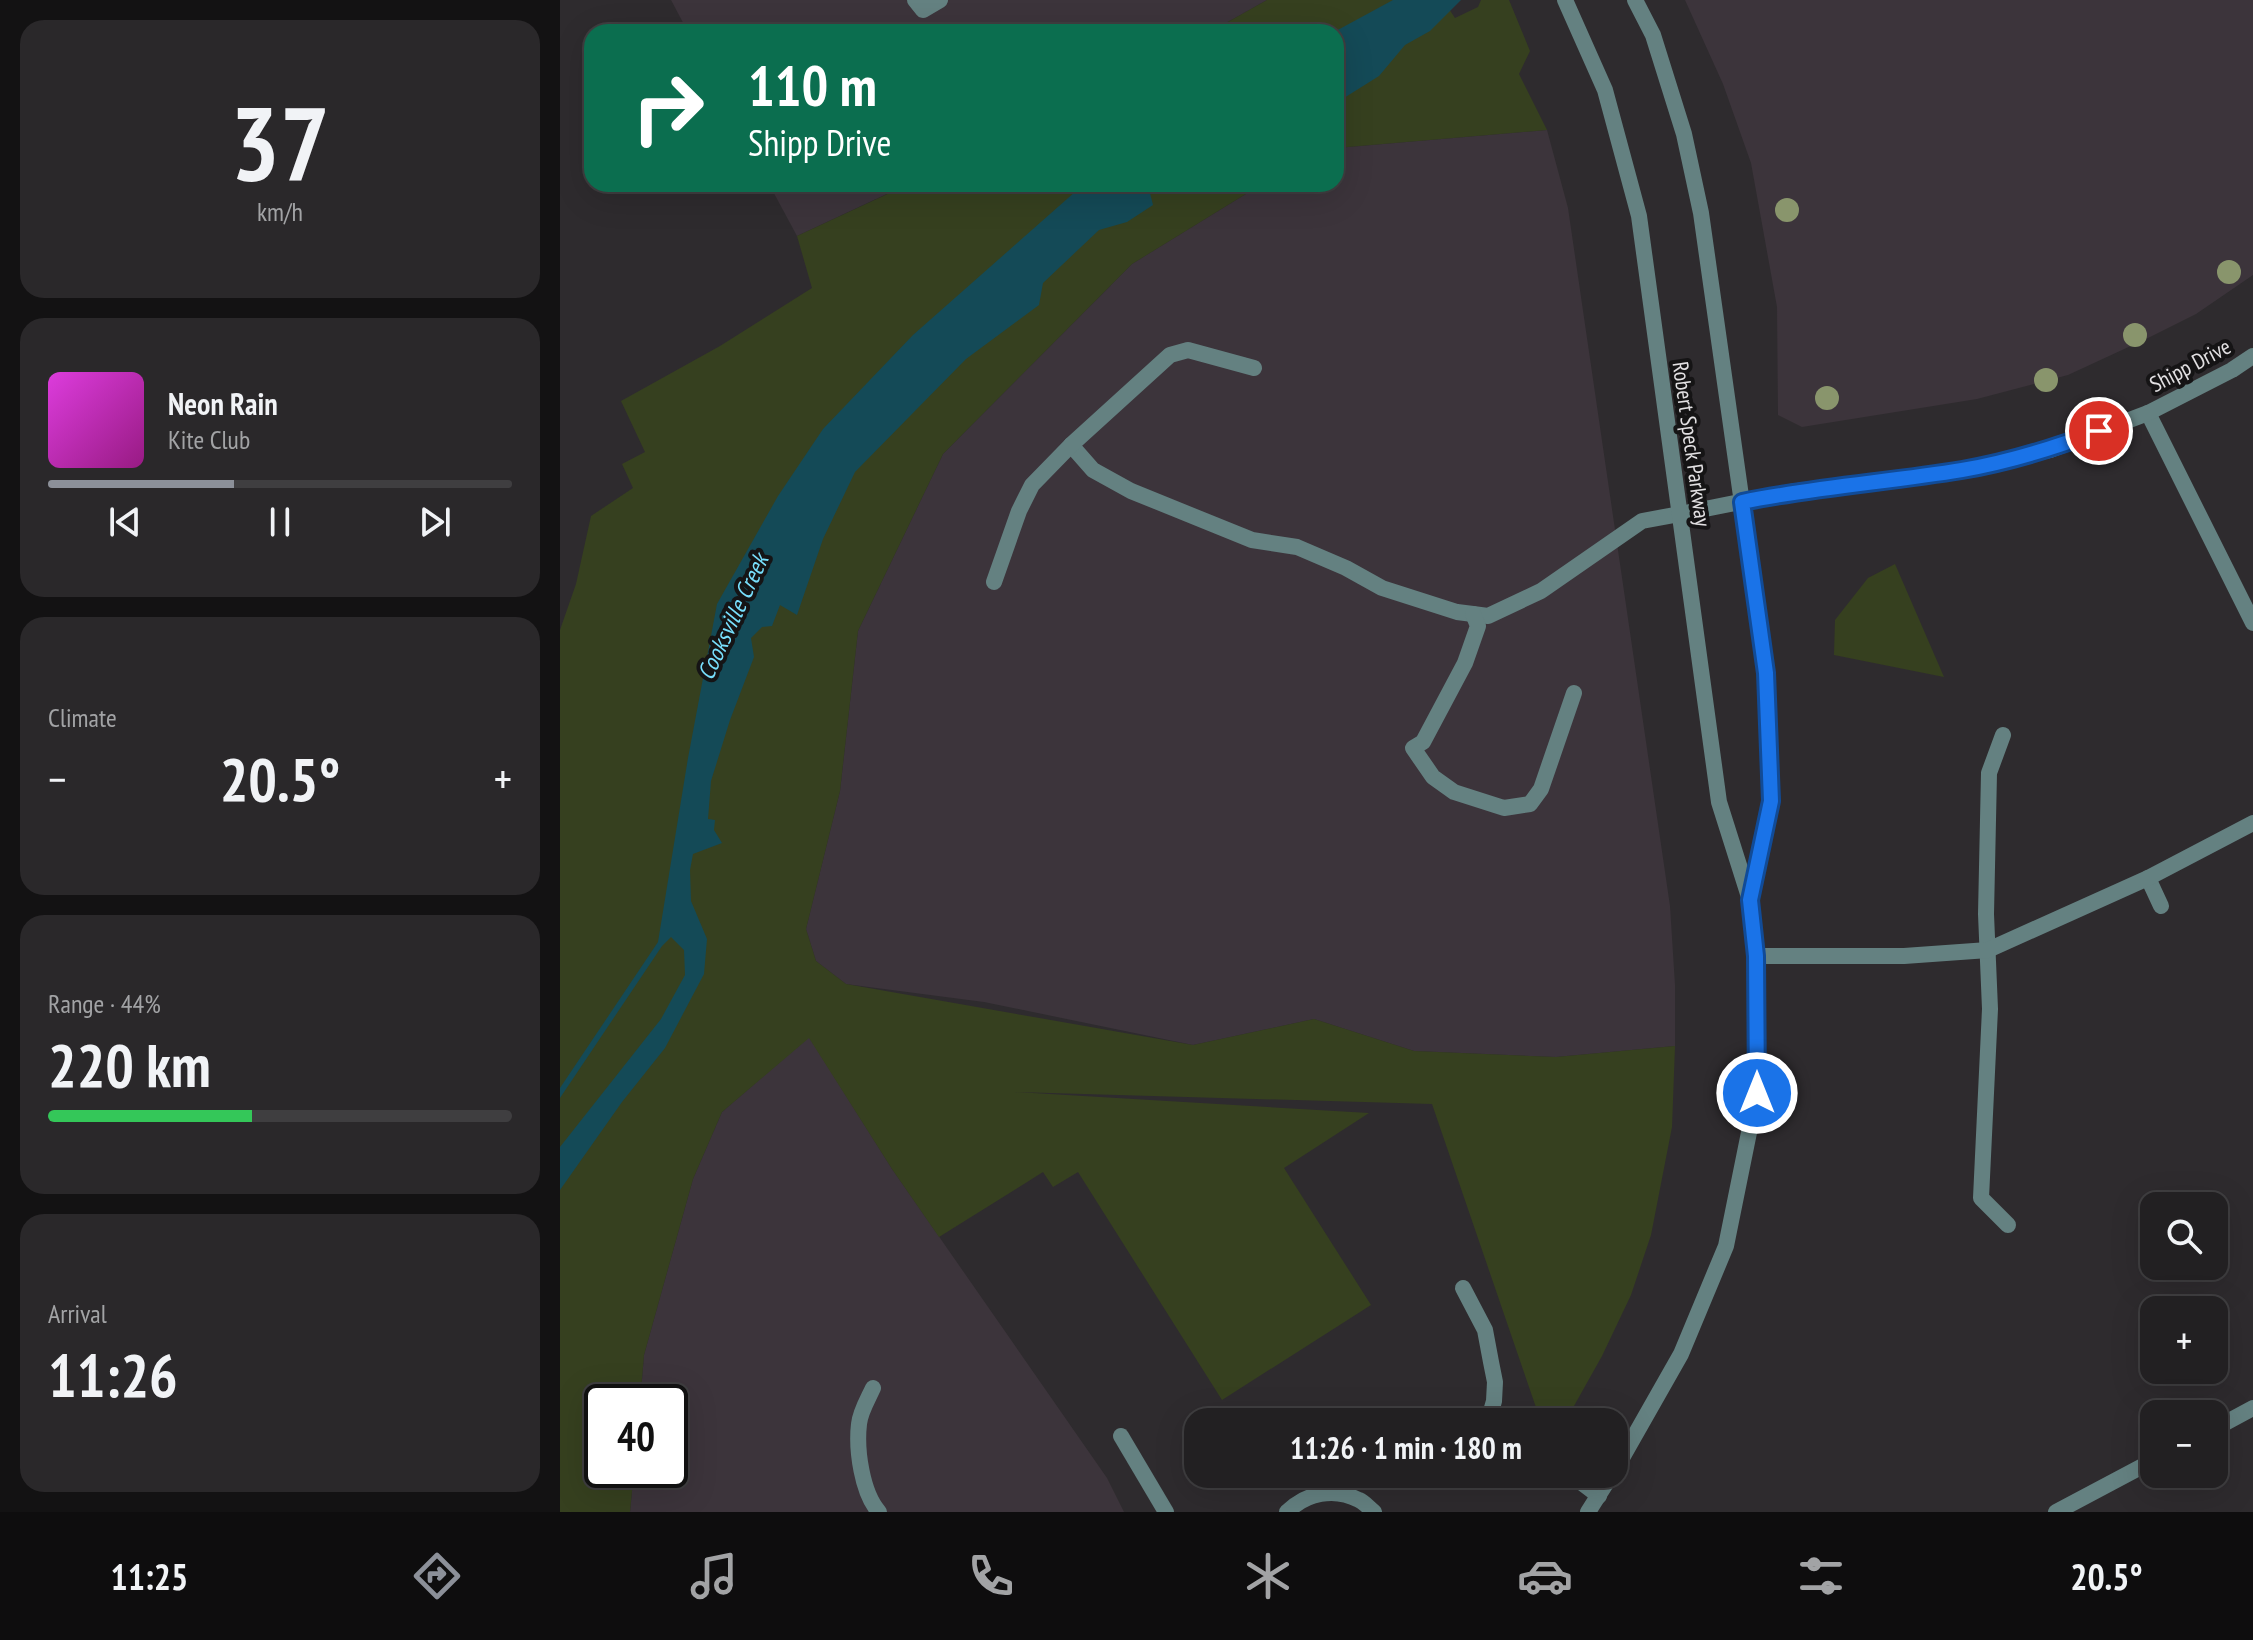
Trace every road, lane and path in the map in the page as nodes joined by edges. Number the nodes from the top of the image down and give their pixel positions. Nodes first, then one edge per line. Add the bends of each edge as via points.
1 (915, 0) edge
2 (940, 0) edge
3 (1565, 0) edge
4 (1635, 0) edge
5 (2253, 356) edge
6 (1254, 368) dead end
7 (2148, 413) junction
8 (1071, 445) junction
9 (1742, 502) junction
10 (1680, 514) junction
11 (994, 582) dead end
12 (1473, 614) junction
13 (2252, 617) edge
14 (1574, 693) dead end
15 (2003, 735) dead end
16 (2253, 823) edge
17 (2148, 878) junction
18 (1750, 900) junction
19 (2161, 906) dead end
20 (1988, 950) junction
21 (1756, 956) junction
22 (2008, 1225) dead end
23 (1463, 1288) dead end
24 (873, 1388) dead end
25 (1492, 1408) edge
26 (2253, 1408) edge
27 (2228, 1421) edge
28 (1121, 1436) dead end
29 (1628, 1447) edge
30 (2140, 1467) edge
31 (1588, 1488) edge
32 (1604, 1488) edge
33 (1599, 1496) junction
34 (879, 1512) edge
35 (1166, 1512) edge
36 (1287, 1512) edge
37 (1374, 1512) edge
38 (1588, 1512) edge
39 (2056, 1512) edge

1 - 2 street via 923,10
3 - 10 street, Robert Speck Parkway via 1605,90 1639,216
4 - 9 street, Robert Speck Parkway via 1653,35 1684,134 1701,213
5 - 7 street, Shipp Drive
6 - 8 street via 1188,350 1170,355
7 - 9 street, Shipp Drive via 2050,450 1963,470
7 - 13 street
8 - 11 street via 1032,485
8 - 12 street via 1093,470 1131,491 1252,540 1297,547 1382,588
9 - 10 street, Shipp Drive
9 - 18 street, Robert Speck Parkway via 1766,673 1771,801
10 - 12 street, Shipp Drive via 1642,521 1541,591 1488,616
10 - 18 street, Robert Speck Parkway via 1719,802
12 - 14 street via 1478,626 1465,663 1423,742 1413,748 1433,777 1454,792 1504,808 1530,804 1541,789
15 - 20 street via 1989,773
16 - 17 street
17 - 19 street
17 - 20 street
18 - 21 street, Robert Speck Parkway
20 - 21 street
20 - 22 street via 1981,1198
21 - 29 street, Robert Speck Parkway via 1757,1093 1726,1246 1681,1354
23 - 25 street via 1485,1330 1495,1382
24 - 34 street via 859,1421 859,1436 871,1503
26 - 27 street
28 - 35 street
30 - 39 street
31 - 33 street
32 - 33 street, Robert Speck Parkway
33 - 38 street, Robert Speck Parkway
36 - 37 street via 1298,1500 1329,1492 1359,1500

